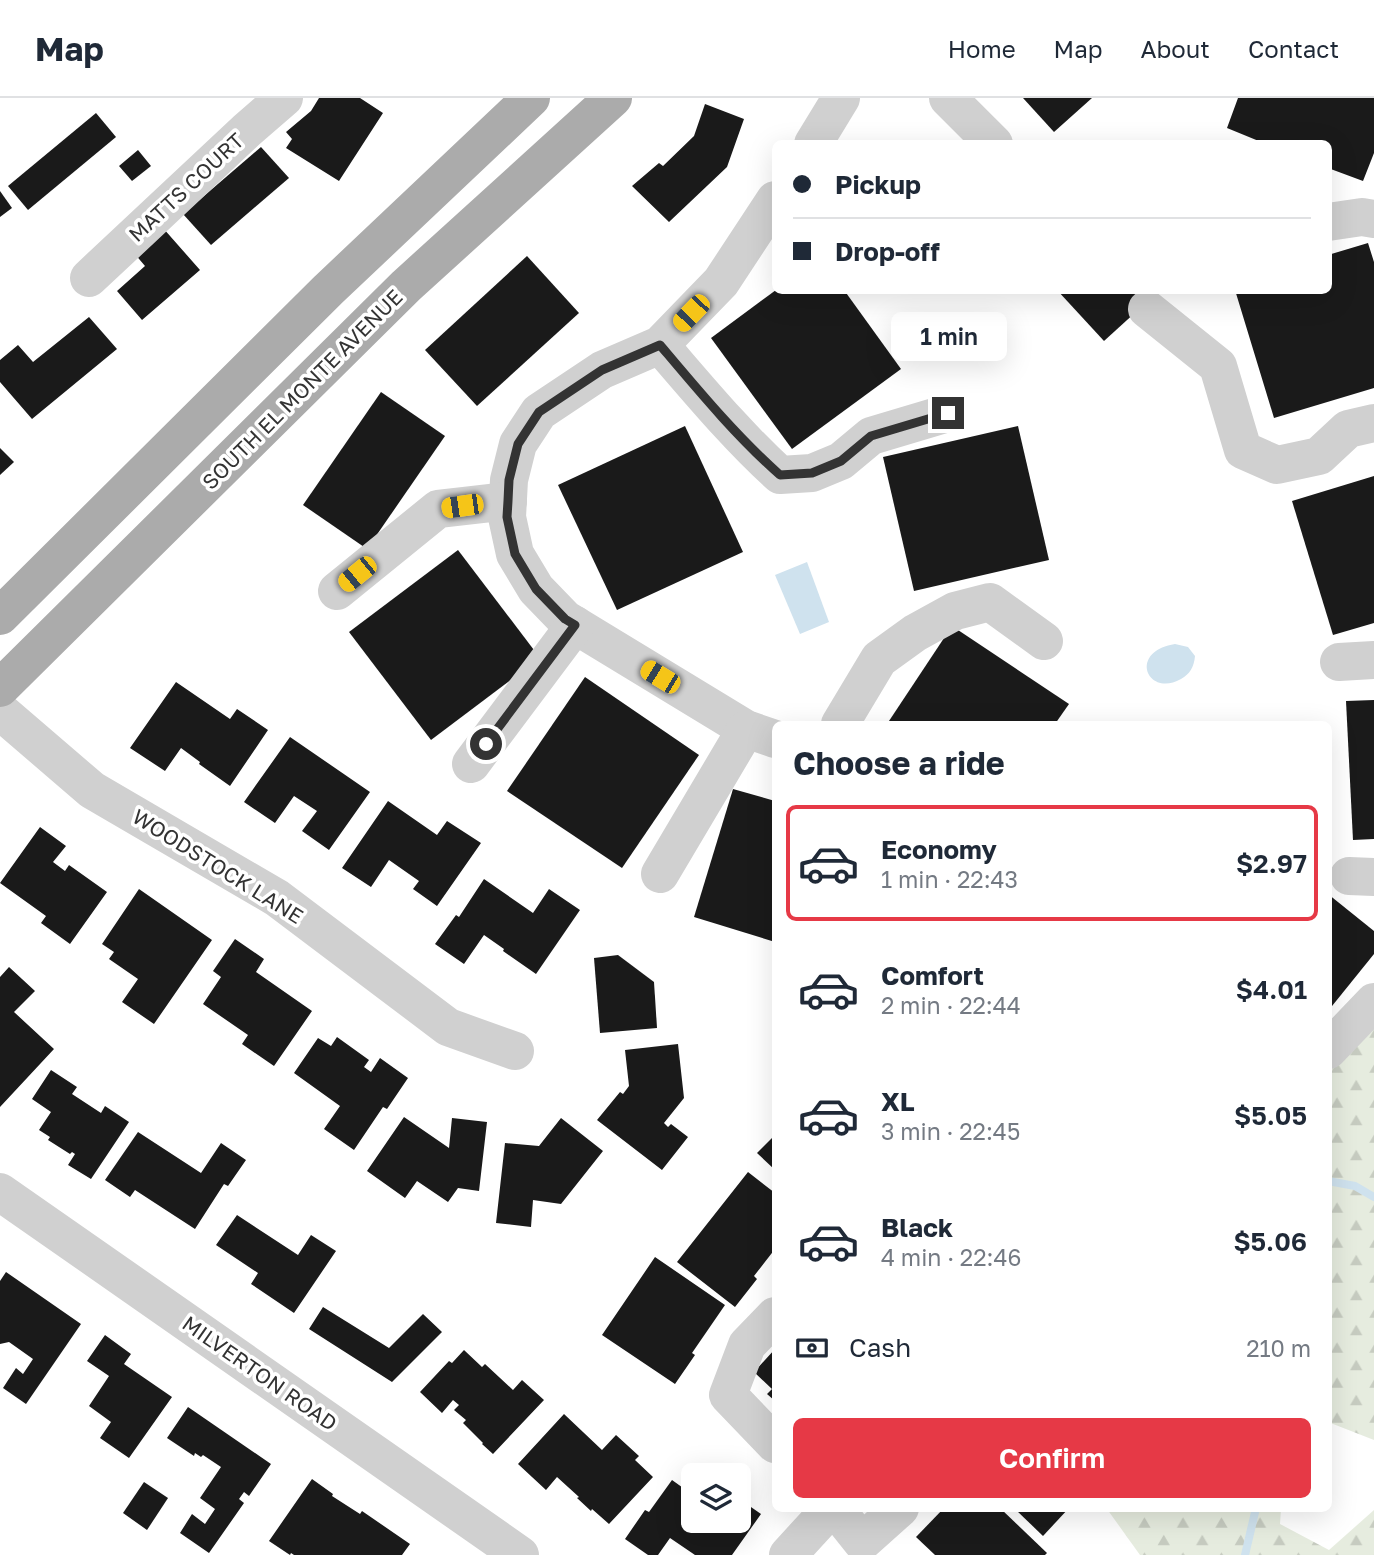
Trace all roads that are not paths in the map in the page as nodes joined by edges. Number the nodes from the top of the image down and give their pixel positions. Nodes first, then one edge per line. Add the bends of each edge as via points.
1 (284, 98) edge
2 (531, 98) edge
3 (613, 98) edge
4 (841, 98) edge
5 (948, 98) edge
6 (815, 140) edge
7 (990, 140) edge
8 (772, 205) edge
9 (1374, 219) edge
10 (1332, 221) edge
11 (89, 278) dead end
12 (1147, 309) dead end
13 (660, 345) junction
14 (948, 413) dead end
15 (1374, 423) edge
16 (508, 501) junction
17 (337, 591) dead end
18 (0, 616) edge
19 (575, 625) junction
20 (1044, 641) dead end
21 (0, 688) edge
22 (0, 711) edge
23 (842, 721) edge
24 (761, 734) edge
25 (471, 764) dead end
26 (660, 874) dead end
27 (1374, 1002) edge
28 (1332, 1046) edge
29 (515, 1051) dead end
30 (0, 1192) edge
31 (772, 1319) edge
32 (772, 1441) edge
33 (829, 1512) edge
34 (835, 1512) edge
35 (896, 1512) edge
36 (856, 1548) edge
37 (520, 1555) edge
38 (788, 1555) edge

1 - 11 street, MATTS COURT
2 - 18 main road via 328,290
3 - 21 main road, SOUTH EL MONTE AVENUE via 406,286
4 - 6 street
5 - 7 street
8 - 13 street via 721,282
9 - 10 street
12 - 15 street via 1232,361 1243,450 1277,465 1319,456 1348,429
13 - 14 street via 754,452 780,475 812,473 841,461 871,436
13 - 16 street via 602,370 539,412 518,444
16 - 17 street via 438,509
16 - 19 street via 515,554 536,589
19 - 24 street
19 - 25 street
20 - 23 street via 990,602 955,611 879,659
22 - 29 street, WOODSTOCK LANE via 92,790 277,898 448,1027
24 - 26 street
27 - 28 street
30 - 37 street, MILVERTON ROAD
31 - 32 street via 747,1345 728,1395
33 - 38 street
34 - 36 street
35 - 36 street

